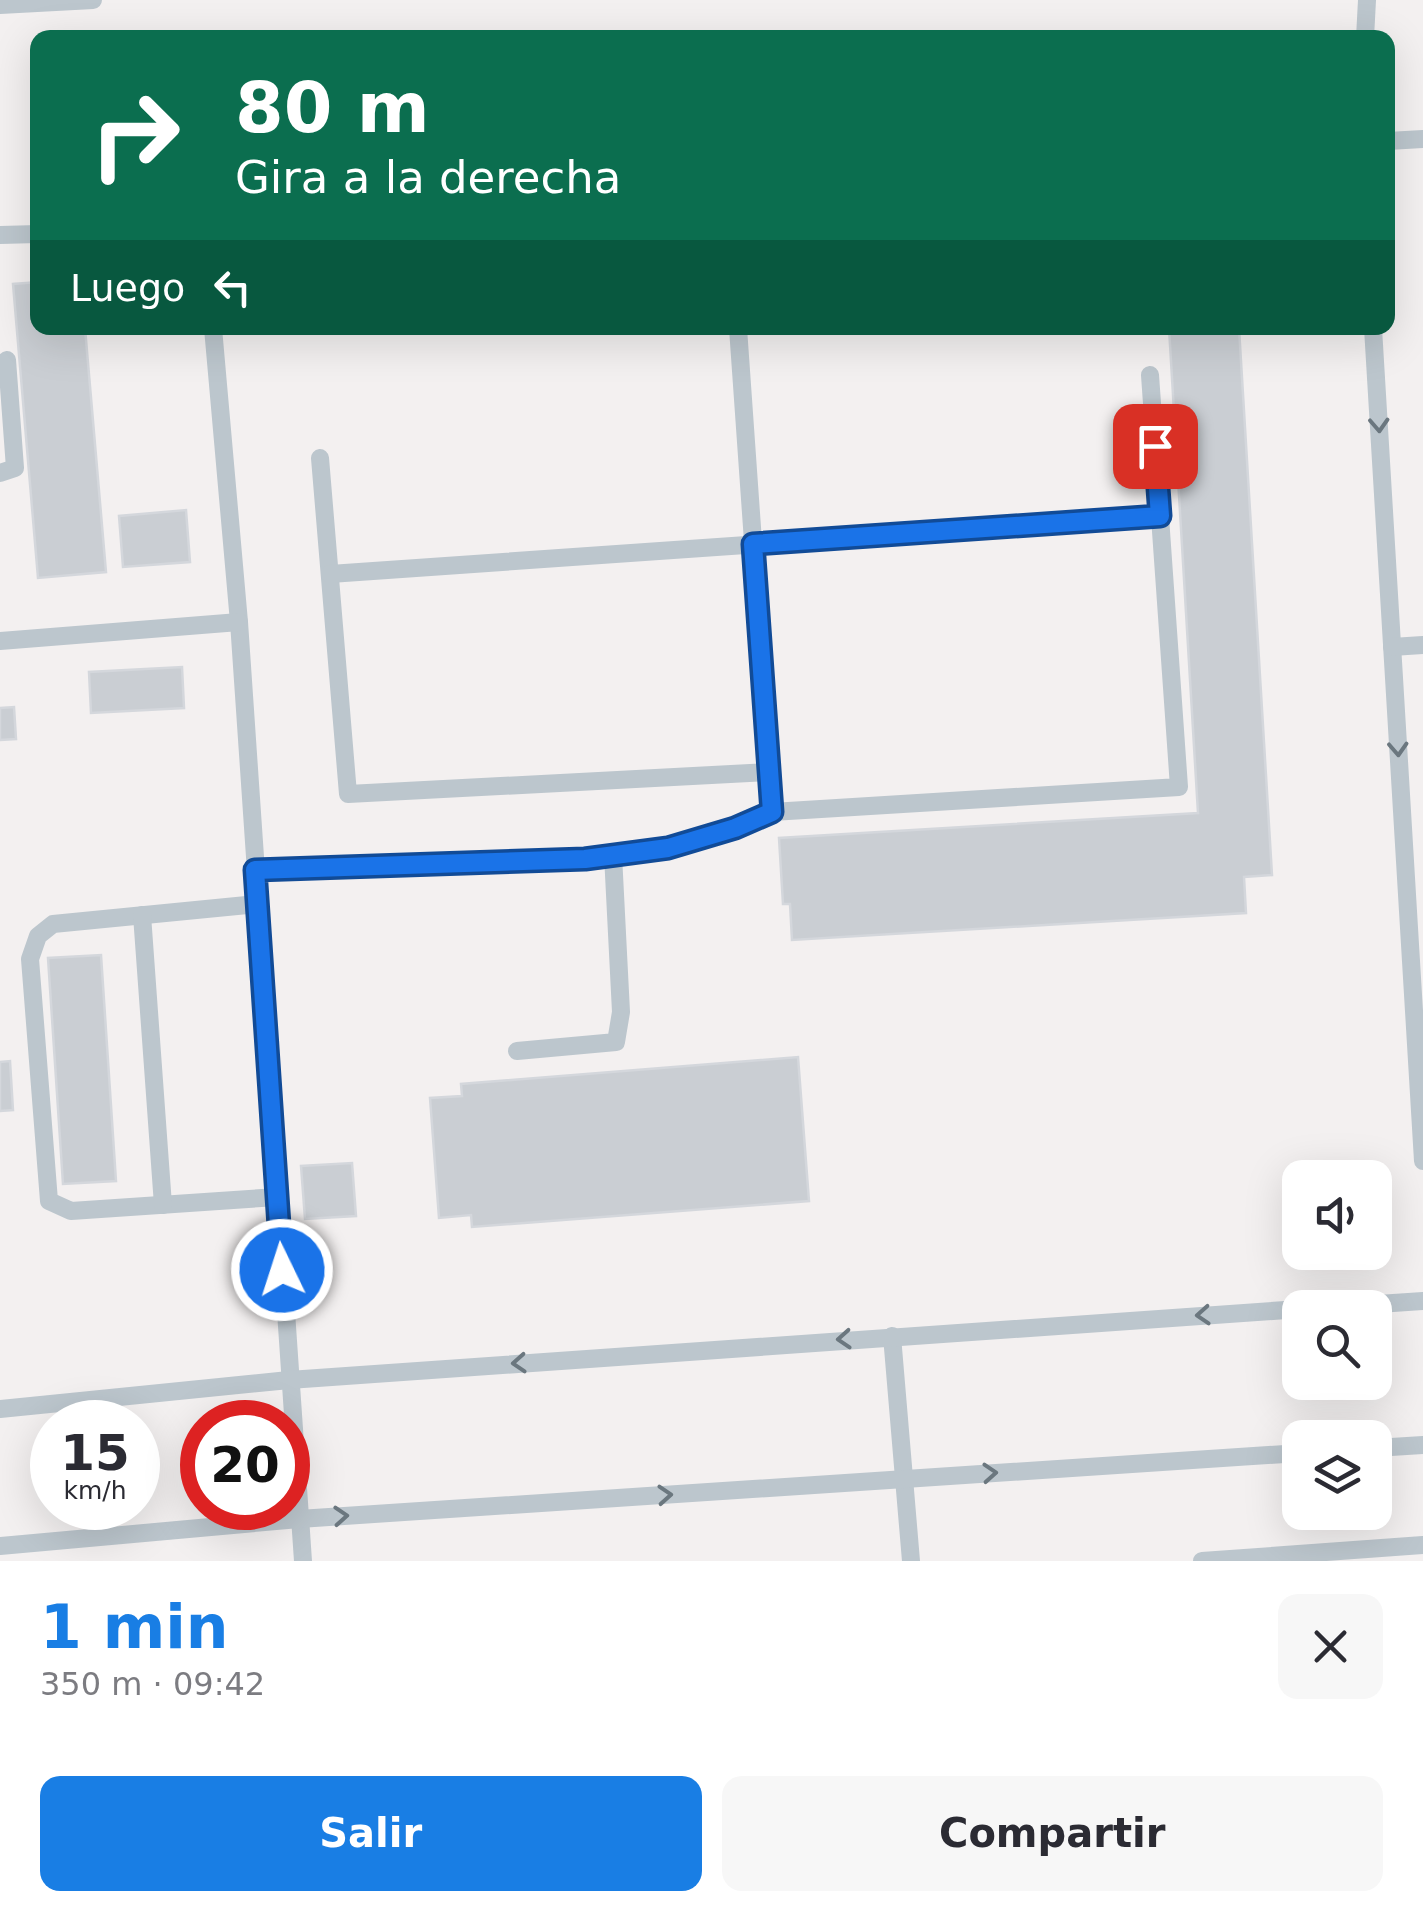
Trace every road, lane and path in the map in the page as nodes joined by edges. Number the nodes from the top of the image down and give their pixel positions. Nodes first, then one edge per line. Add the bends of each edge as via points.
1 (94, 0) edge
2 (1367, 0) edge
3 (0, 6) edge
4 (1365, 30) edge
5 (1423, 138) edge
6 (1395, 140) edge
7 (30, 234) edge
8 (0, 235) edge
9 (214, 335) edge
10 (738, 335) edge
11 (1373, 335) edge
12 (7, 360) dead end
13 (1150, 376) dead end
14 (320, 458) dead end
15 (0, 474) edge
16 (1160, 516) junction
17 (753, 544) junction
18 (330, 574) junction
19 (239, 622) junction
20 (0, 624) edge
21 (1, 641) edge
22 (1423, 645) edge
23 (1392, 647) junction
24 (770, 772) junction
25 (772, 812) junction
26 (613, 855) junction
27 (255, 870) junction
28 (258, 904) junction
29 (142, 915) junction
30 (1419, 1031) edge
31 (517, 1051) dead end
32 (1423, 1161) edge
33 (277, 1197) junction
34 (162, 1205) junction
35 (1423, 1300) edge
36 (1392, 1302) edge
37 (1282, 1310) edge
38 (892, 1336) junction
39 (288, 1380) junction
40 (290, 1400) edge
41 (0, 1409) edge
42 (1423, 1445) edge
43 (1392, 1447) edge
44 (1282, 1454) edge
45 (904, 1479) junction
46 (310, 1517) edge
47 (180, 1529) edge
48 (300, 1530) edge
49 (0, 1546) edge
50 (1423, 1546) edge
51 (303, 1561) edge
52 (911, 1561) edge
53 (1202, 1561) edge

1 - 3 lane
2 - 4 lane
5 - 6 lane
7 - 8 lane
9 - 19 lane
10 - 17 lane
11 -> 23 lane
12 - 15 lane via 16,468
13 - 16 lane
14 - 18 lane
16 - 17 lane
16 - 25 lane via 1180,788
17 - 18 lane
17 - 24 lane
18 - 24 lane via 348,794
19 - 21 lane
19 - 27 lane
20 - 21 lane
22 - 23 lane
23 -> 30 lane
24 - 25 lane
25 - 26 lane via 668,848
26 - 27 lane
26 - 31 lane via 621,1012 616,1042
27 - 28 lane
28 - 29 lane
28 - 33 lane
29 - 34 lane
29 - 34 lane via 52,924 38,936 30,959 50,1201 70,1211
30 - 32 lane
33 - 34 lane
33 - 39 lane
35 - 36 lane
37 -> 38 lane
38 -> 39 lane
38 - 45 lane
39 - 40 lane
39 - 41 lane
42 - 43 lane
45 -> 44 lane
46 -> 45 lane
45 - 52 lane
47 - 49 lane
48 - 51 lane
50 - 53 lane

